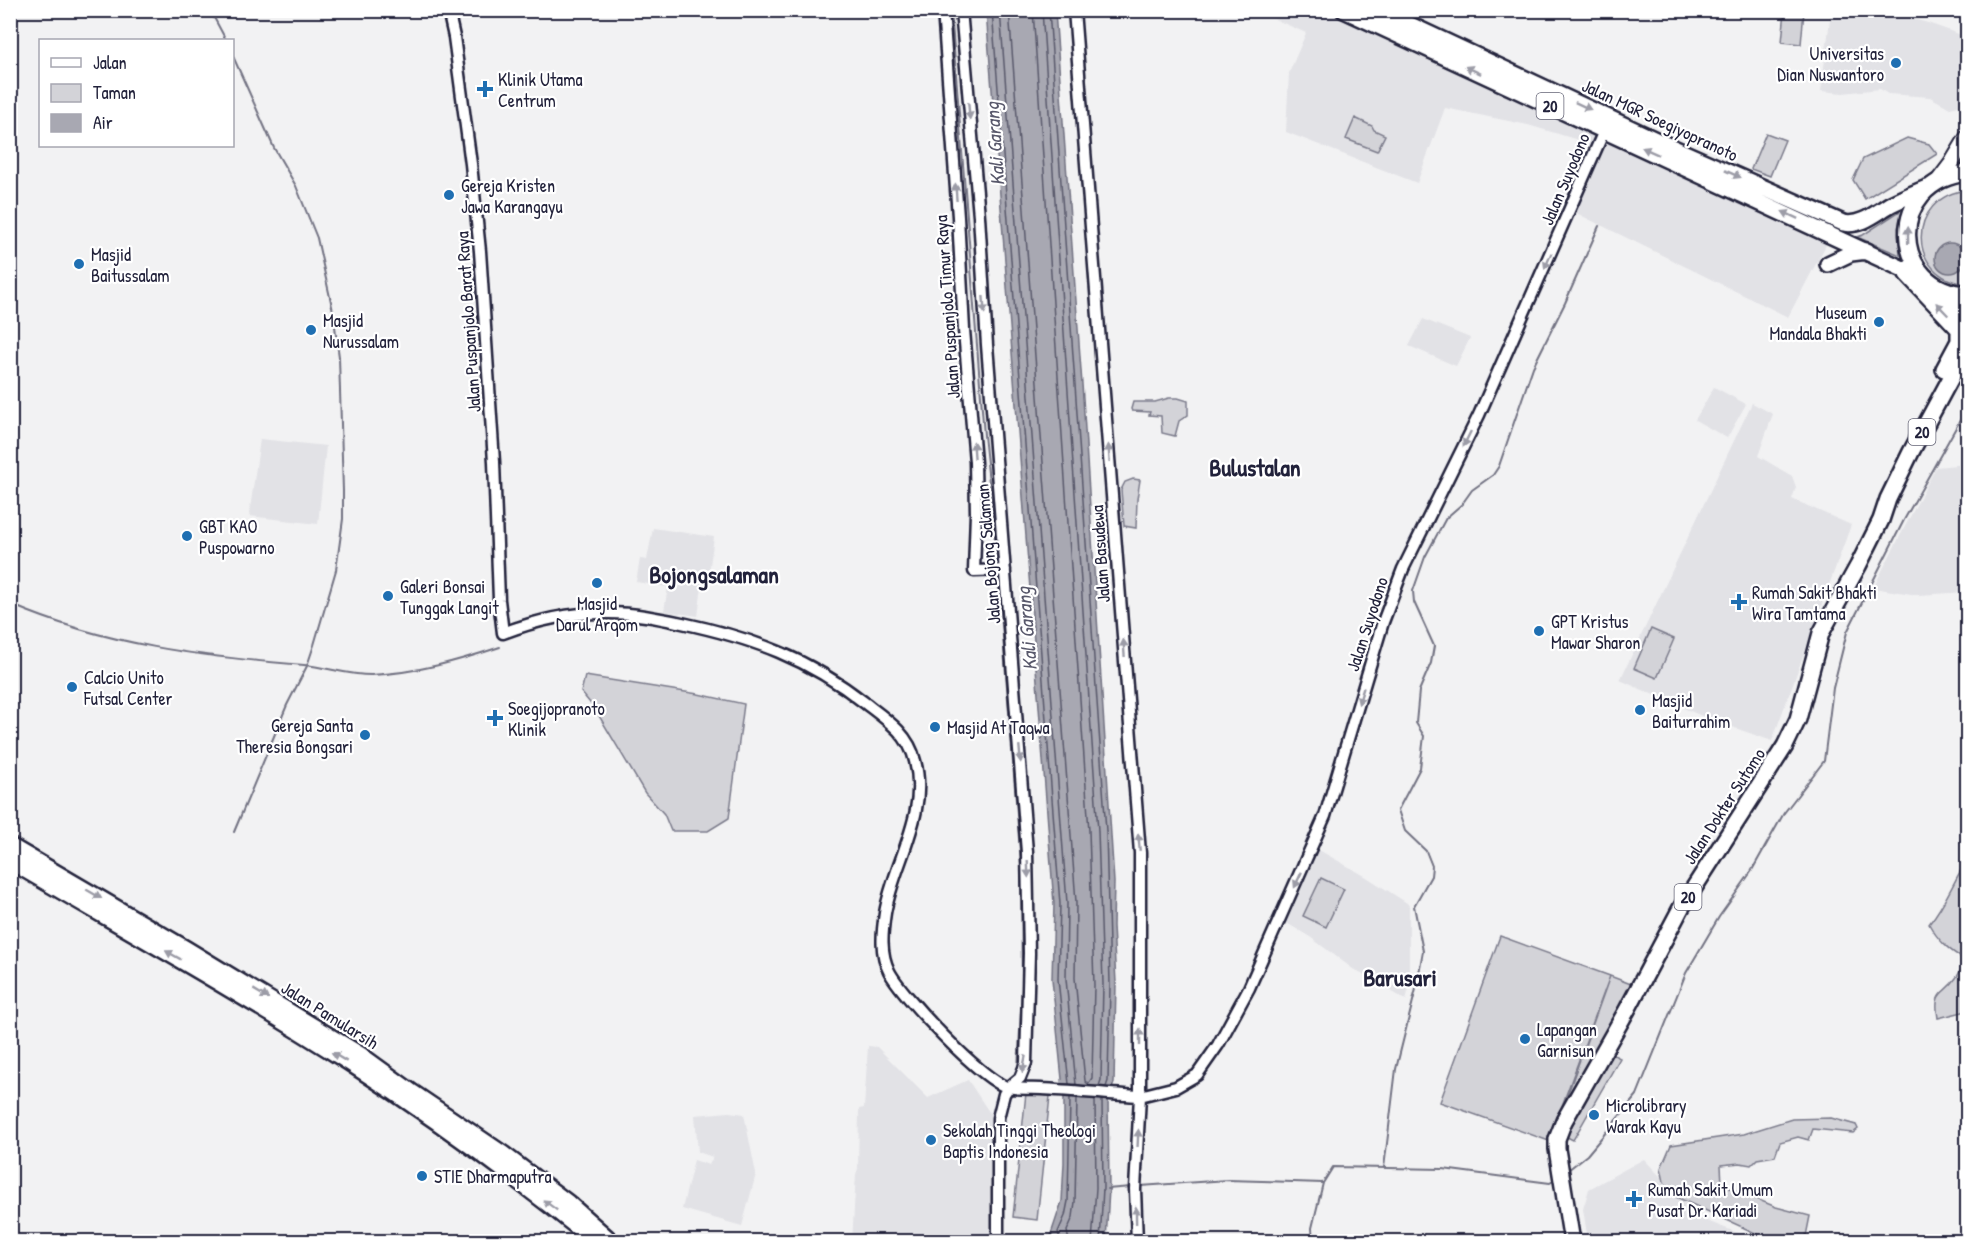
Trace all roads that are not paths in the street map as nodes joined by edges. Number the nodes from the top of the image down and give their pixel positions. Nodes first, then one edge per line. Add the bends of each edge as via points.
1 (448, 10) edge
2 (942, 10) edge
3 (961, 10) edge
4 (1074, 10) edge
5 (1344, 10) edge
6 (1377, 10) edge
7 (949, 76) junction
8 (966, 77) junction
9 (1604, 131) junction
10 (1968, 136) edge
11 (1968, 173) edge
12 (1932, 185) junction
13 (1867, 251) junction
14 (1883, 258) junction
15 (1828, 264) dead end
16 (1929, 281) junction
17 (1968, 294) edge
18 (1966, 318) edge
19 (1968, 346) edge
20 (1968, 368) edge
21 (986, 371) junction
22 (969, 372) junction
23 (1930, 416) junction
24 (1881, 520) junction
25 (1003, 570) junction
26 (10, 846) edge
27 (10, 861) edge
28 (1008, 1088) junction
29 (1140, 1095) junction
30 (596, 1242) edge
31 (612, 1242) edge
32 (998, 1242) edge
33 (1137, 1242) edge
34 (1572, 1242) edge

1 - 28 street, Jalan Puspanjolo Barat Raya via 477,220 503,633 555,618 609,613 657,618 742,637 806,664 891,722 912,751 919,790 911,830 888,900 882,934 885,959 908,998 983,1072
2 - 7 street, Jalan Puspanjolo Timur Raya
3 - 8 street, Jalan Bojong Salaman
29 -> 4 street, Jalan Basudewa via 1140,853
9 -> 5 highway, Jalan MGR Soegiyopranoto / 20
6 -> 12 highway, Jalan MGR Soegiyopranoto / 20 via 1843,223 1858,223
7 - 8 street
22 -> 7 street, Jalan Puspanjolo Timur Raya
8 -> 21 street, Jalan Bojong Salaman via 979,216
13 -> 9 highway, Jalan MGR Soegiyopranoto / 20
9 -> 29 street, Jalan Suyodono via 1479,415 1403,569 1383,622 1325,816 1249,988 1197,1075 1176,1087
10 - 12 main road
11 - 12 highway, 20 via 1954,174
16 -> 12 highway, 20 via 1910,253 1907,230 1913,207
13 - 14 highway, 20
13 - 15 highway via 1851,253
14 - 16 highway, 20
23 -> 14 highway via 1929,396 1959,341 1959,329 1909,276
16 - 17 highway, 20
16 - 18 highway, 20
19 - 23 highway, Jalan Dokter Sutomo / 20
20 - 24 highway, Jalan Dokter Sutomo / 20 via 1896,502
21 - 22 street
21 - 25 street, Jalan Bojong Salaman
25 -> 22 street, Jalan Puspanjolo Timur Raya via 977,571
23 - 24 highway, Jalan Dokter Sutomo / 20
24 - 34 highway, Jalan Dokter Sutomo / 20 via 1821,634 1798,719 1785,746 1681,908 1564,1121 1556,1144
25 -> 28 street, Jalan Bojong Salaman via 1024,801 1029,942 1026,1064 1020,1078
26 -> 31 highway, Jalan Pamularsih via 362,1056 512,1161
30 -> 27 highway, Jalan Pamularsih via 449,1130 348,1062
28 - 29 street, Jalan Suyodono
28 - 32 street, Jalan Bojong Salaman via 1001,1100 997,1128
33 -> 29 street, Jalan Basudewa

